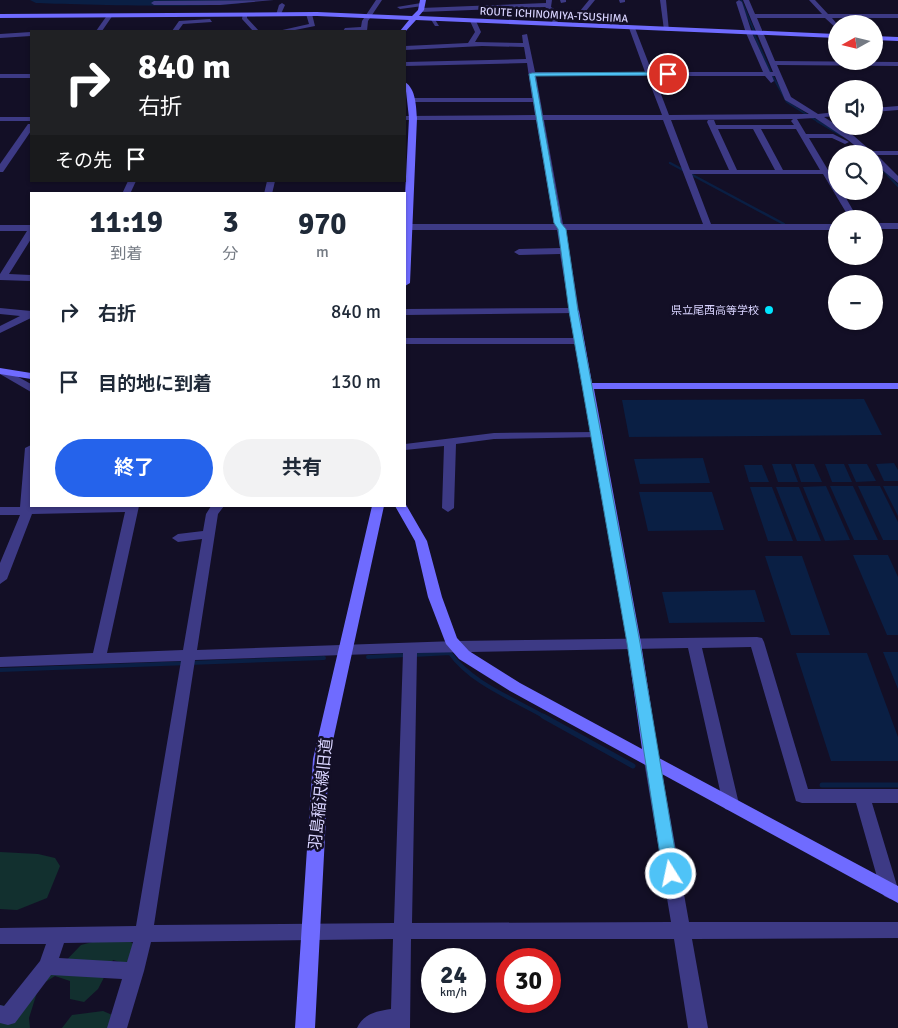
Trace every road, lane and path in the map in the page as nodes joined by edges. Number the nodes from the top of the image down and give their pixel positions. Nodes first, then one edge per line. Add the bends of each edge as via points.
1 (271, 0) edge
2 (379, 0) edge
3 (590, 0) edge
4 (663, 0) edge
5 (738, 0) edge
6 (746, 0) edge
7 (812, 0) edge
8 (262, 1) edge
9 (154, 3) dead end
10 (490, 3) edge
11 (549, 3) edge
12 (282, 5) dead end
13 (422, 5) edge
14 (400, 7) dead end
15 (479, 7) junction
16 (245, 14) junction
17 (255, 14) junction
18 (278, 14) junction
19 (309, 14) junction
20 (110, 15) junction
21 (0, 16) edge
22 (368, 16) junction
23 (582, 16) dead end
24 (754, 16) junction
25 (827, 16) junction
26 (898, 16) edge
27 (210, 18) junction
28 (415, 18) junction
29 (432, 19) junction
30 (473, 21) junction
31 (486, 22) junction
32 (437, 25) dead end
33 (555, 25) junction
34 (632, 28) junction
35 (306, 29) edge
36 (100, 30) edge
37 (176, 30) edge
38 (211, 30) edge
39 (255, 30) edge
40 (294, 30) edge
41 (345, 30) dead end
42 (364, 30) edge
43 (404, 30) edge
44 (667, 30) junction
45 (749, 33) junction
46 (30, 34) edge
47 (759, 34) junction
48 (524, 35) dead end
49 (0, 36) edge
50 (828, 36) edge
51 (459, 37) dead end
52 (883, 38) edge
53 (898, 39) edge
54 (472, 41) junction
55 (451, 45) junction
56 (526, 45) junction
57 (406, 48) edge
58 (455, 61) junction
59 (529, 61) junction
60 (773, 63) junction
61 (406, 64) edge
62 (898, 64) edge
63 (532, 74) junction
64 (649, 74) junction
65 (768, 74) junction
66 (778, 74) junction
67 (0, 76) edge
68 (30, 76) edge
69 (406, 86) edge
70 (412, 100) junction
71 (537, 100) junction
72 (898, 108) edge
73 (883, 109) edge
74 (828, 115) edge
75 (666, 117) junction
76 (709, 117) junction
77 (793, 117) junction
78 (811, 117) junction
79 (409, 118) edge
80 (539, 118) junction
81 (0, 119) edge
82 (30, 119) edge
83 (30, 127) edge
84 (714, 127) junction
85 (756, 127) junction
86 (799, 127) junction
87 (804, 136) junction
88 (848, 145) edge
89 (859, 145) edge
90 (898, 153) edge
91 (883, 154) edge
92 (883, 166) edge
93 (0, 170) edge
94 (687, 172) junction
95 (734, 172) junction
96 (780, 172) junction
97 (826, 172) junction
98 (828, 175) edge
99 (898, 181) edge
100 (828, 226) edge
101 (883, 226) edge
102 (898, 226) edge
103 (406, 227) edge
104 (561, 227) junction
105 (708, 227) junction
106 (0, 228) edge
107 (30, 228) edge
108 (30, 234) edge
109 (564, 251) junction
110 (519, 252) dead end
111 (2, 277) edge
112 (30, 278) edge
113 (0, 311) edge
114 (574, 311) junction
115 (406, 312) edge
116 (30, 314) edge
117 (30, 315) edge
118 (0, 330) edge
119 (406, 341) edge
120 (579, 341) junction
121 (2, 371) edge
122 (30, 376) edge
123 (588, 386) junction
124 (898, 386) edge
125 (30, 388) edge
126 (597, 435) junction
127 (450, 442) junction
128 (406, 447) edge
129 (30, 460) edge
130 (133, 507) edge
131 (217, 507) edge
132 (378, 507) edge
133 (402, 507) edge
134 (448, 508) dead end
135 (26, 510) junction
136 (0, 511) edge
137 (209, 534) junction
138 (178, 538) dead end
139 (0, 579) edge
140 (694, 642) junction
141 (634, 643) junction
142 (456, 646) junction
143 (410, 648) junction
144 (345, 650) junction
145 (188, 654) junction
146 (99, 658) junction
147 (0, 662) edge
148 (652, 761) junction
149 (862, 796) junction
150 (898, 796) edge
151 (731, 804) junction
152 (894, 893) edge
153 (681, 930) junction
154 (898, 930) edge
155 (402, 931) junction
156 (309, 932) junction
157 (144, 934) junction
158 (0, 936) edge
159 (58, 936) junction
160 (47, 966) junction
161 (135, 971) junction
162 (0, 1014) edge
163 (401, 1022) edge
164 (117, 1028) edge
165 (305, 1028) edge
166 (367, 1028) edge
167 (698, 1028) edge

1 - 8 street
2 - 22 street
3 - 23 street
4 - 44 street
5 - 45 street
6 - 24 street
7 - 25 street
8 - 9 street
8 - 17 street
10 - 11 street
10 - 15 street
11 - 33 street via 548,8 556,12
12 - 18 street
13 - 14 street
13 - 15 street
13 - 28 street
15 - 31 street
16 - 17 street, ROUTE ICHINOMIYA-TSUSHIMA
16 - 27 street, ROUTE ICHINOMIYA-TSUSHIMA
16 - 39 street via 244,18
17 - 18 street, ROUTE ICHINOMIYA-TSUSHIMA
18 - 19 street, ROUTE ICHINOMIYA-TSUSHIMA
19 - 22 street, ROUTE ICHINOMIYA-TSUSHIMA via 329,18
19 - 35 street via 313,25
20 - 21 street, ROUTE ICHINOMIYA-TSUSHIMA
20 - 27 street, ROUTE ICHINOMIYA-TSUSHIMA
20 - 36 street
22 - 28 street, ROUTE ICHINOMIYA-TSUSHIMA
22 - 42 street
24 - 25 street
24 - 47 street
25 - 26 street
27 - 37 street via 181,22
27 - 38 street
28 - 29 street, ROUTE ICHINOMIYA-TSUSHIMA
28 - 43 street
29 - 30 street, ROUTE ICHINOMIYA-TSUSHIMA
29 - 32 street
30 - 31 street, ROUTE ICHINOMIYA-TSUSHIMA
30 - 54 street via 478,32
31 - 33 street, ROUTE ICHINOMIYA-TSUSHIMA
33 - 34 street, ROUTE ICHINOMIYA-TSUSHIMA
34 - 44 street, ROUTE ICHINOMIYA-TSUSHIMA
34 - 64 street
35 - 40 street
41 - 42 street
44 - 45 street, ROUTE ICHINOMIYA-TSUSHIMA
45 - 47 street, ROUTE ICHINOMIYA-TSUSHIMA
45 - 65 street
46 - 49 street
47 - 50 street, ROUTE ICHINOMIYA-TSUSHIMA
47 - 60 street
48 - 56 street
51 - 54 street
52 - 53 street
54 - 55 street
54 - 56 street
55 - 57 street
55 - 58 street
56 - 59 street
58 - 59 street
58 - 61 street
59 - 63 street
60 - 62 street
60 - 66 street
63 - 64 street
63 - 71 street
64 - 65 street
64 - 75 street
65 - 66 street
65 - 78 street via 779,98
66 - 78 street via 788,98
67 - 68 street
69 - 70 street
70 - 71 street
70 - 79 street
71 - 80 street
72 - 73 street
74 - 78 street
75 - 76 street
75 - 80 street
75 - 94 street
76 - 77 street
76 - 84 street
77 - 78 street
77 - 86 street
78 - 89 street
79 - 80 street
79 - 103 street
80 - 104 street
81 - 82 street
83 - 93 street
84 - 85 street
84 - 95 street
85 - 86 street
85 - 96 street
86 - 87 street
87 - 88 street via 833,136
87 - 97 street
90 - 91 street
92 - 99 street
94 - 95 street
94 - 105 street
95 - 96 street
96 - 97 street
97 - 98 street
100 - 105 street
101 - 102 street
103 - 104 street
104 - 105 street
104 - 109 street
106 - 107 street
108 - 111 street
109 - 110 street
109 - 114 street
111 - 112 street
113 - 116 street
114 - 115 street
114 - 120 street
117 - 118 street
119 - 120 street
120 - 123 street
121 - 122 street
121 - 125 street
123 - 124 street
123 - 126 street
126 - 127 street via 494,436
126 - 141 street
127 - 128 street
127 - 134 street
129 - 135 street
130 - 135 street
130 - 146 street
131 - 137 street via 212,514
132 - 144 street, 羽島稲沢線旧道
133 - 142 street via 421,541 436,597
135 - 136 street
135 - 139 street
137 - 138 street
137 - 145 street
140 - 141 street
140 - 149 street via 757,642 802,796
140 - 151 street
141 - 142 street
141 - 148 street
142 - 143 street
142 - 148 street via 464,656 515,687
143 - 144 street
143 - 155 street
144 - 145 street
144 - 156 street, 羽島稲沢線旧道 via 321,759
145 - 146 street
145 - 157 street
146 - 147 street
148 - 151 street
148 - 153 street
149 - 150 street
149 - 152 street
151 - 152 street
153 - 154 street
153 - 155 street
153 - 167 street
155 - 156 street
155 - 163 street
156 - 157 street
156 - 165 street, 羽島稲沢線旧道
157 - 159 street
157 - 161 street
158 - 159 street
159 - 160 street
160 - 161 street
160 - 162 street via 8,1016
161 - 164 street
163 - 166 street via 378,1020

